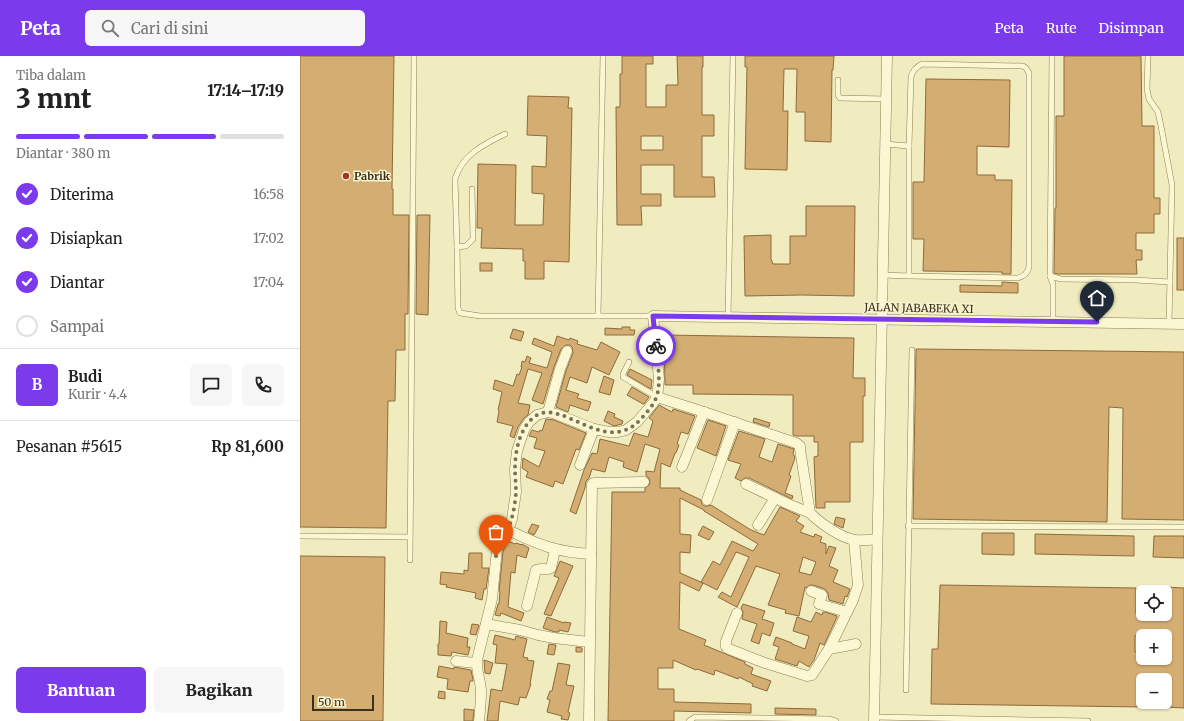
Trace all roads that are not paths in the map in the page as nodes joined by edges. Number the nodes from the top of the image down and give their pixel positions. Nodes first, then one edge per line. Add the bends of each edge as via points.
1 (414, 56) edge
2 (603, 56) edge
3 (733, 56) edge
4 (887, 56) edge
5 (1052, 56) edge
6 (1148, 56) edge
7 (838, 80) dead end
8 (886, 99) junction
9 (505, 134) dead end
10 (886, 144) junction
11 (910, 146) junction
12 (472, 189) dead end
13 (457, 247) junction
14 (883, 275) junction
15 (909, 276) junction
16 (1050, 276) junction
17 (1170, 282) junction
18 (598, 316) junction
19 (653, 316) junction
20 (728, 317) junction
21 (882, 319) junction
22 (1053, 322) junction
23 (1169, 323) junction
24 (1184, 324) edge
25 (912, 350) dead end
26 (567, 351) dead end
27 (629, 362) dead end
28 (657, 397) junction
29 (548, 412) junction
30 (704, 412) junction
31 (735, 422) junction
32 (594, 428) junction
33 (580, 465) dead end
34 (682, 466) dead end
35 (644, 482) dead end
36 (746, 484) dead end
37 (775, 498) junction
38 (707, 500) dead end
39 (810, 513) junction
40 (758, 525) dead end
41 (908, 526) junction
42 (1184, 527) edge
43 (508, 530) junction
44 (300, 536) edge
45 (410, 537) junction
46 (877, 539) junction
47 (854, 540) junction
48 (555, 550) junction
49 (591, 554) junction
50 (410, 560) dead end
51 (811, 591) dead end
52 (527, 606) dead end
53 (847, 612) junction
54 (736, 614) dead end
55 (486, 624) junction
56 (589, 642) junction
57 (856, 644) dead end
58 (829, 649) junction
59 (456, 661) dead end
60 (476, 663) junction
61 (906, 690) dead end
62 (874, 719) edge
63 (1035, 720) edge
64 (480, 721) edge
65 (588, 721) edge
66 (689, 721) edge
67 (836, 721) edge
68 (1088, 721) edge

1 - 45 lane
2 - 18 lane
3 - 20 lane
4 - 8 street
5 - 16 lane
6 - 17 lane via 1147,89 1158,112 1172,185
7 - 8 lane via 840,98
8 - 10 street
9 - 13 lane via 476,150 457,173
10 - 11 lane
10 - 14 street
11 - 15 lane
11 - 15 lane via 911,77 917,66 1023,66 1028,70 1027,272 1018,278
12 - 13 lane via 472,239 466,246
13 - 18 lane via 460,313 480,316
14 - 15 lane
14 - 21 street
16 - 17 lane via 1061,279
16 - 22 lane via 1053,284
17 - 23 lane
18 - 19 lane
19 - 20 street, JALAN JABABEKA XI
19 - 28 street via 659,379
20 - 21 street, JALAN JABABEKA XI
21 - 22 street, JALAN JABABEKA XI
21 - 46 street
22 - 23 street, JALAN JABABEKA XI
23 - 24 street, JALAN JABABEKA XI
25 - 41 lane
26 - 29 street
27 - 28 lane via 623,377
28 - 30 street
28 - 32 street via 641,418 626,430 609,432
29 - 32 street
29 - 43 street via 537,415 530,422 519,442 515,503
30 - 31 street
30 - 34 street
31 - 38 street
31 - 39 street via 800,446
32 - 33 street
35 - 49 street via 592,484
36 - 37 street
37 - 39 street
37 - 40 street
39 - 47 street via 826,526
41 - 42 lane
41 - 61 lane
43 - 48 street
43 - 55 street via 497,549 496,572
44 - 45 lane
45 - 50 lane
46 - 47 street
46 - 62 street
47 - 53 street via 858,583
48 - 49 street
48 - 52 street via 551,568 536,570
49 - 56 street
51 - 53 street via 822,595 819,604
53 - 58 street
54 - 58 street via 726,647 764,663 810,676
55 - 56 street via 554,638
55 - 60 street
56 - 65 street
57 - 58 street
59 - 60 street
60 - 64 street via 481,692
62 - 63 lane
63 - 68 lane
66 - 67 lane via 695,717

